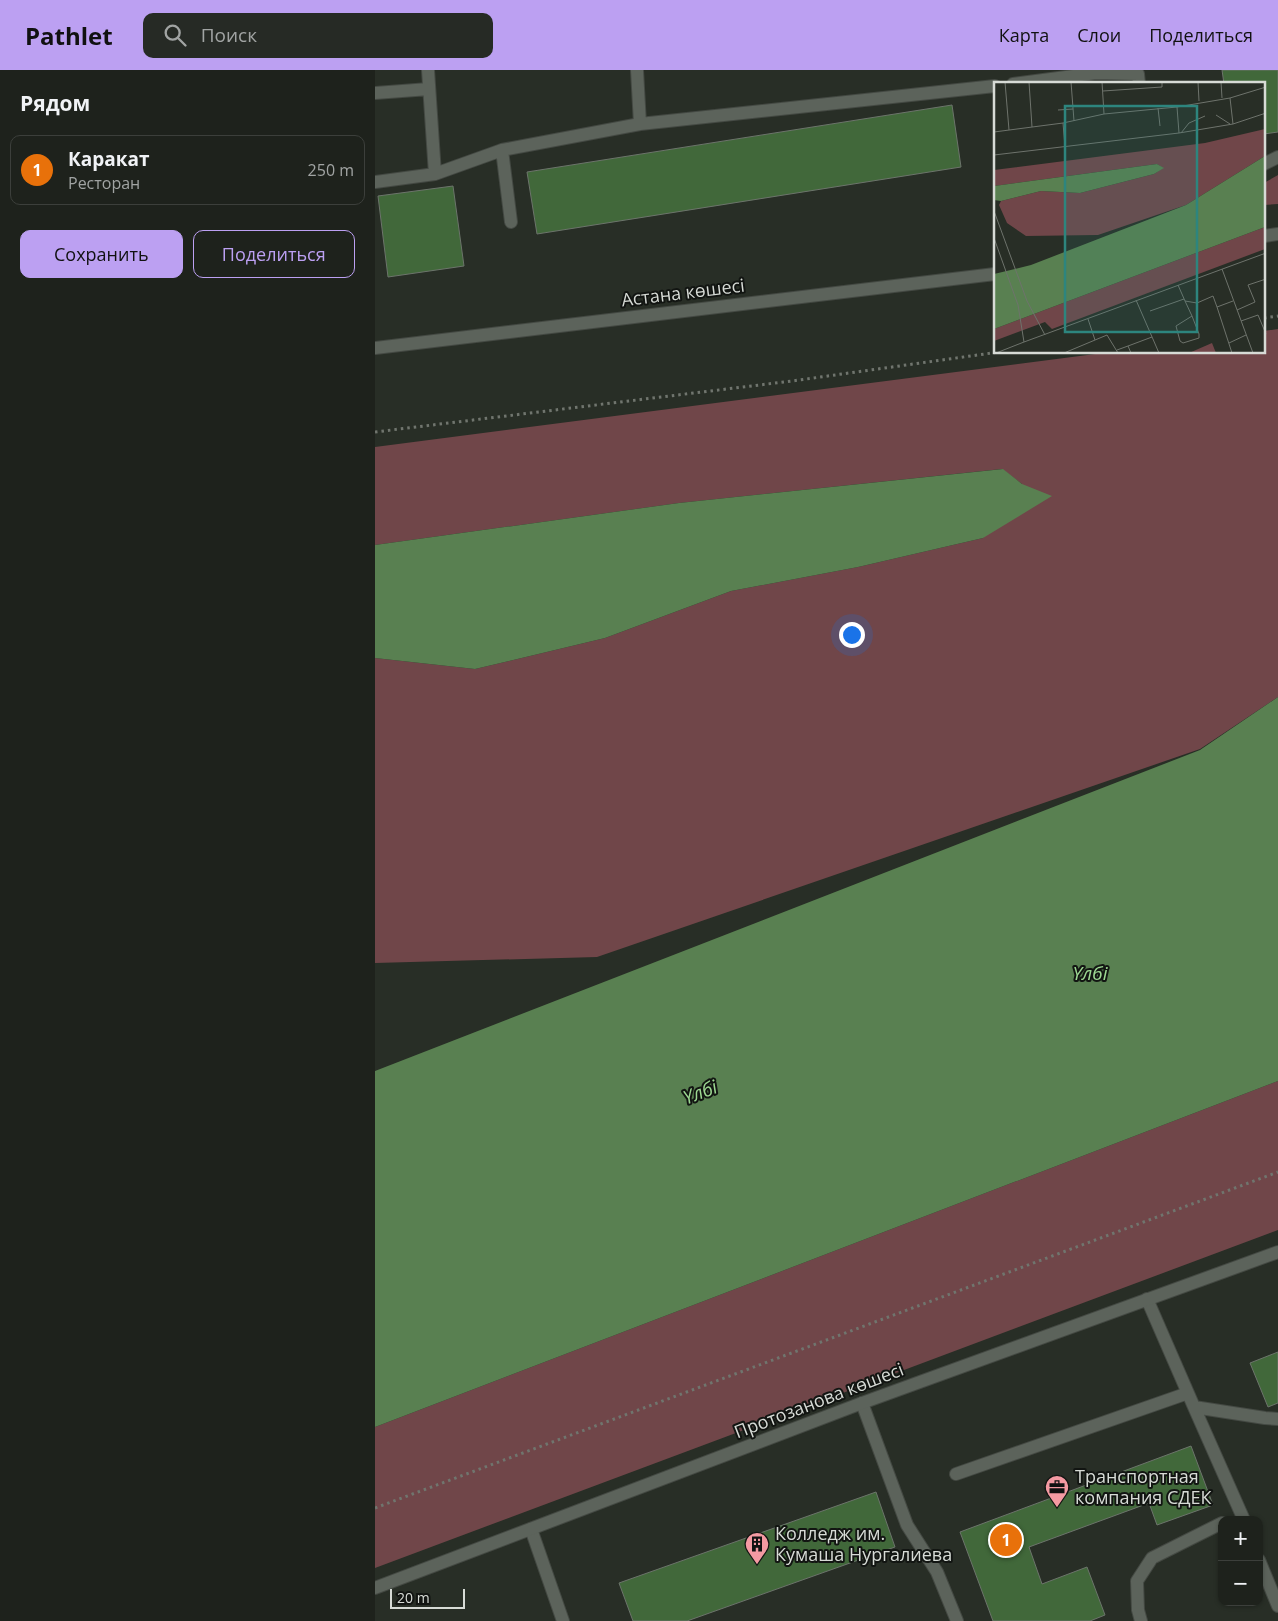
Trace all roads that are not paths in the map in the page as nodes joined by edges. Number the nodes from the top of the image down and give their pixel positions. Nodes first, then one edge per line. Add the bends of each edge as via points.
1 (428, 70) edge
2 (637, 70) edge
3 (1141, 76) edge
4 (1028, 82) edge
5 (994, 86) edge
6 (429, 89) junction
7 (375, 93) edge
8 (640, 124) junction
9 (502, 150) junction
10 (1278, 157) edge
11 (1265, 164) edge
12 (435, 174) junction
13 (375, 182) edge
14 (511, 222) dead end
15 (1278, 234) edge
16 (1265, 236) edge
17 (994, 274) edge
18 (375, 348) edge
19 (1278, 1252) edge
20 (1147, 1299) junction
21 (1187, 1392) junction
22 (862, 1403) junction
23 (1194, 1408) junction
24 (1278, 1419) edge
25 (956, 1474) dead end
26 (1243, 1516) edge
27 (1218, 1525) edge
28 (531, 1529) junction
29 (1259, 1561) edge
30 (375, 1588) edge
31 (1278, 1606) edge
32 (563, 1621) edge
33 (957, 1621) edge
34 (1141, 1621) edge

1 - 6 main road
2 - 8 main road
3 - 4 main road via 1096,73
5 - 8 main road
6 - 7 main road
6 - 12 main road
8 - 9 main road
9 - 12 main road
9 - 14 main road
10 - 11 main road
12 - 13 main road
15 - 16 main road
17 - 18 main road, Астана көшесі
19 - 20 main road, Протозанова көшесі
20 - 21 main road
20 - 22 main road, Протозанова көшесі
21 - 23 main road
21 - 25 main road
22 - 28 main road, Протозанова көшесі
22 - 33 main road via 907,1526 937,1572
23 - 24 main road
23 - 26 main road
27 - 34 main road via 1152,1558 1137,1581
28 - 30 main road, Протозанова көшесі
28 - 32 main road
29 - 31 main road

